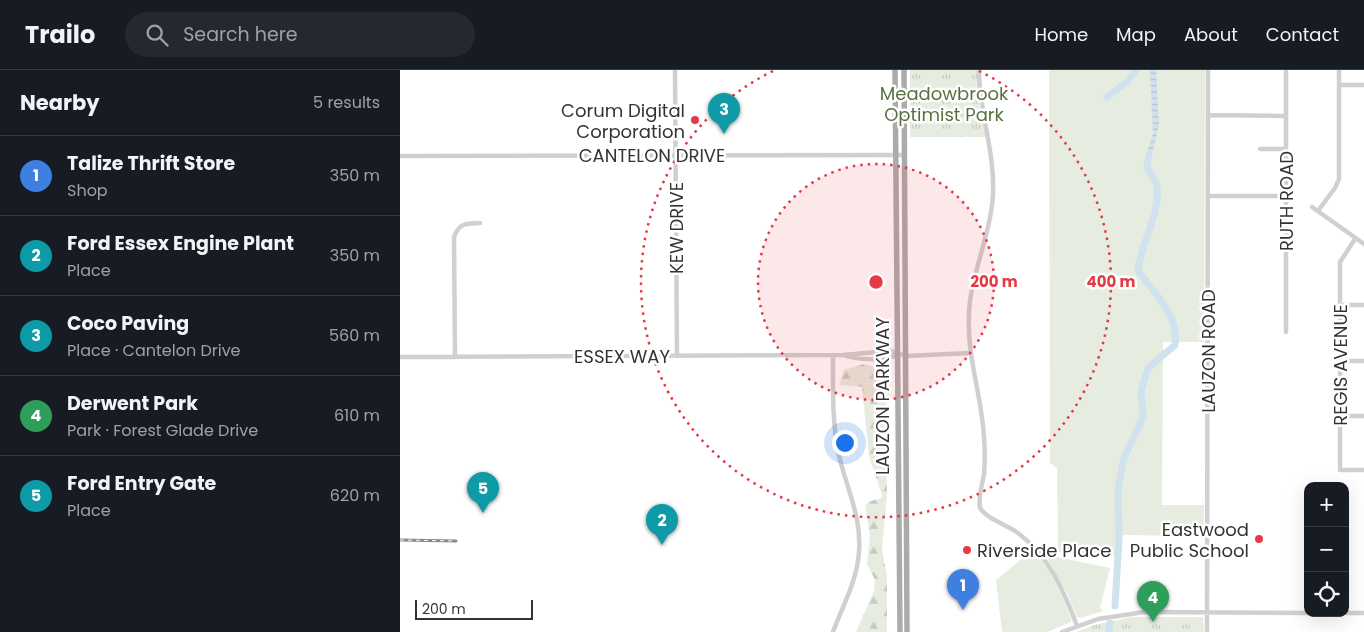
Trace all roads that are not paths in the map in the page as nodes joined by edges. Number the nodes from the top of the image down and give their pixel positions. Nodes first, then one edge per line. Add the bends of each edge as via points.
1 (675, 70) edge
2 (895, 70) edge
3 (904, 70) edge
4 (979, 70) edge
5 (1208, 70) edge
6 (1286, 70) edge
7 (1339, 70) edge
8 (1339, 85) junction
9 (1364, 85) edge
10 (1208, 115) junction
11 (1286, 116) junction
12 (1260, 149) dead end
13 (1286, 149) junction
14 (675, 155) junction
15 (896, 155) junction
16 (905, 155) junction
17 (400, 156) edge
18 (1208, 196) junction
19 (1286, 196) junction
20 (1312, 207) dead end
21 (1318, 211) junction
22 (480, 223) dead end
23 (1355, 239) junction
24 (1364, 244) edge
25 (1340, 305) junction
26 (1364, 305) edge
27 (1286, 332) dead end
28 (970, 353) junction
29 (833, 355) junction
30 (898, 355) junction
31 (677, 356) junction
32 (906, 356) junction
33 (400, 357) edge
34 (455, 357) junction
35 (1340, 361) junction
36 (1364, 361) edge
37 (1340, 416) junction
38 (1364, 416) edge
39 (1364, 470) edge
40 (1207, 612) junction
41 (1304, 613) edge
42 (1349, 613) edge
43 (1364, 613) edge
44 (1077, 626) junction
45 (833, 632) edge
46 (900, 632) edge
47 (907, 632) edge
48 (1062, 632) edge
49 (1207, 632) edge

1 - 14 street, KEW DRIVE
2 - 15 main road, LAUZON PARKWAY
3 - 16 main road, LAUZON PARKWAY
4 - 28 street via 982,110 992,156 993,195 988,232 970,302
5 - 10 street, LAUZON ROAD
6 - 11 street, RUTH ROAD
7 - 8 street
8 - 9 street
8 - 21 street via 1339,179
10 - 11 street
10 - 18 street, LAUZON ROAD
11 - 13 street, RUTH ROAD
12 - 13 street
13 - 19 street, RUTH ROAD
14 - 15 street, CANTELON DRIVE
14 - 17 street, CANTELON DRIVE
14 - 31 street, KEW DRIVE
15 - 16 street, CANTELON DRIVE
15 - 30 main road, LAUZON PARKWAY
16 - 32 main road, LAUZON PARKWAY
18 - 19 street
18 - 40 street, LAUZON ROAD
19 - 27 street, RUTH ROAD
20 - 21 street
21 - 23 street
22 - 34 street via 464,224 454,237
23 - 24 street
23 - 25 street, REGIS AVENUE via 1340,262
25 - 26 street
25 - 35 street, REGIS AVENUE
28 - 32 street, ESSEX WAY
28 - 44 street via 984,434 980,508 984,514 1018,533 1047,563 1059,581
29 - 30 street, ESSEX WAY via 890,351
29 - 31 street, ESSEX WAY
29 - 45 street via 835,428 842,468 854,504 859,552 851,592
30 - 32 street, ESSEX WAY
30 - 46 main road, LAUZON PARKWAY
31 - 34 street, ESSEX WAY
32 - 47 main road, LAUZON PARKWAY
33 - 34 street, ESSEX WAY
35 - 36 street
35 - 37 street, REGIS AVENUE
37 - 38 street
37 - 39 street, REGIS AVENUE via 1340,470
40 - 41 street
40 - 44 street via 1121,614
40 - 49 street, LAUZON ROAD
42 - 43 street
44 - 48 street

